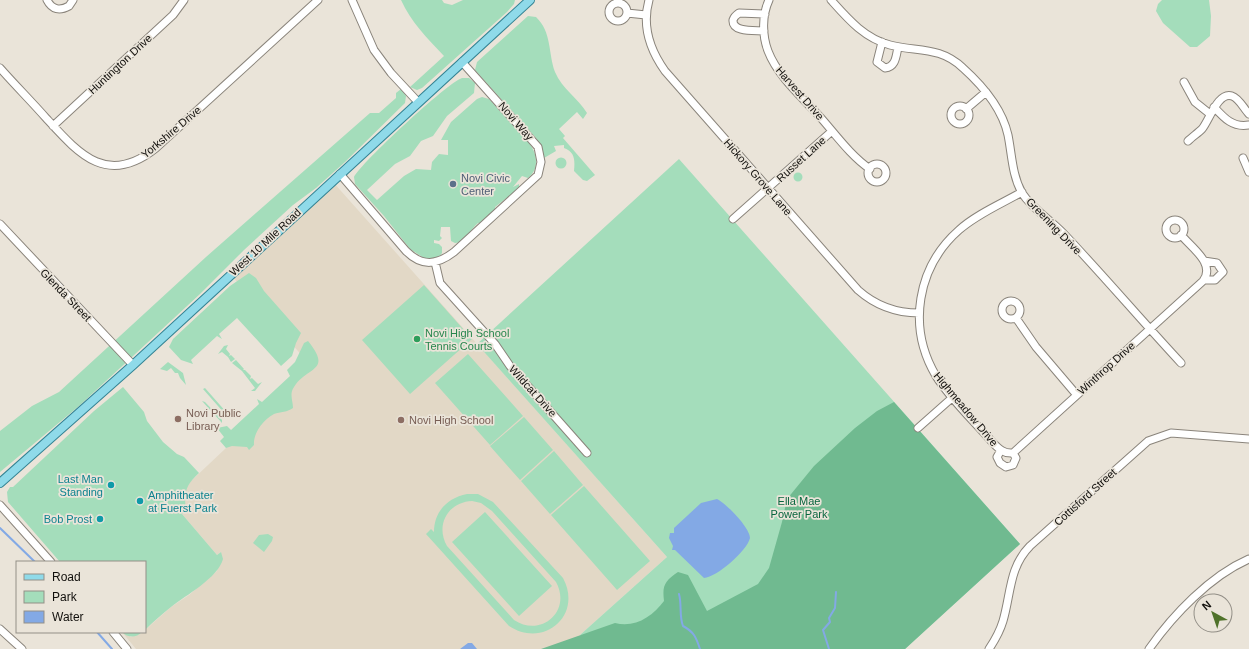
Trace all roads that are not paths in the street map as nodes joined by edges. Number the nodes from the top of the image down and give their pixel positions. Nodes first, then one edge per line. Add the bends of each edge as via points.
1 (47, 0) edge
2 (73, 0) edge
3 (184, 0) edge
4 (318, 0) edge
5 (352, 0) edge
6 (649, 0) edge
7 (769, 0) edge
8 (831, 0) edge
9 (528, 1) edge
10 (627, 13) dead end
11 (765, 14) junction
12 (646, 15) junction
13 (764, 31) junction
14 (882, 42) junction
15 (898, 47) junction
16 (462, 62) junction
17 (0, 68) edge
18 (1184, 82) dead end
19 (986, 92) junction
20 (418, 102) junction
21 (1214, 107) junction
22 (966, 108) dead end
23 (1210, 114) junction
24 (1249, 114) edge
25 (1249, 125) edge
26 (53, 126) junction
27 (832, 131) junction
28 (1188, 141) dead end
29 (1244, 158) dead end
30 (870, 169) dead end
31 (1249, 172) edge
32 (340, 174) junction
33 (768, 189) junction
34 (1022, 192) junction
35 (734, 219) dead end
36 (0, 224) edge
37 (1181, 235) dead end
38 (1204, 261) junction
39 (435, 262) junction
40 (1204, 280) junction
41 (919, 313) junction
42 (1016, 318) dead end
43 (1149, 329) junction
44 (1181, 363) dead end
45 (133, 365) junction
46 (1076, 394) junction
47 (953, 397) junction
48 (918, 428) dead end
49 (1249, 438) edge
50 (1001, 450) junction
51 (587, 452) dead end
52 (1010, 453) junction
53 (0, 483) edge
54 (0, 505) edge
55 (1249, 559) edge
56 (50, 561) edge
57 (0, 629) edge
58 (114, 633) edge
59 (22, 649) edge
60 (127, 649) edge
61 (989, 649) edge
62 (1149, 649) edge

1 - 2 street via 51,6 59,9 69,6
3 - 26 street, Huntington Drive via 173,15
4 - 26 street, Yorkshire Drive via 156,148 136,162 113,166 94,162 75,149
5 - 20 street via 374,50 391,74
6 - 12 street, Hickory Grove Lane
7 - 11 street, Harvest Drive
8 - 14 street, Greening Drive via 856,27
9 - 16 main road, West 10 Mile Road
10 - 12 street
11 - 13 street, Harvest Drive
11 - 13 street via 739,13 733,21 740,29
12 - 33 street, Hickory Grove Lane via 650,44 659,64
13 - 27 street, Harvest Drive via 767,50 777,68
14 - 15 street, Greening Drive
14 - 15 street via 877,62 885,68 894,64
15 - 19 street, Greening Drive via 929,50 949,58 964,68
16 - 20 main road, West 10 Mile Road
16 - 39 street, Novi Way via 538,147 541,162 538,175 526,187 454,252
17 - 26 street, Yorkshire Drive
18 - 23 street via 1195,102
19 - 22 street
19 - 34 street, Greening Drive via 1005,126 1012,166
20 - 32 main road, West 10 Mile Road
21 - 23 street
21 - 24 street via 1221,99 1230,95 1238,100
21 - 25 street via 1230,122
23 - 28 street via 1202,128
27 - 30 street, Harvest Drive
27 - 33 street, Russet Lane
29 - 31 street
32 - 39 street via 412,258 427,264
32 - 45 main road, West 10 Mile Road
33 - 35 street, Russet Lane
33 - 41 street, Hickory Grove Lane via 862,294 889,309
34 - 41 street, Highmeadow Drive via 966,224 945,245 925,279
34 - 43 street, Greening Drive via 1034,209 1062,232
36 - 45 street, Glenda Street
37 - 38 street
38 - 40 street, Winthrop Drive via 1208,270
38 - 40 street, Winthrop Drive via 1217,263 1223,272 1215,280
39 - 51 street, Wildcat Drive via 440,283
40 - 43 street, Winthrop Drive
41 - 47 street, Highmeadow Drive via 922,343 932,368
42 - 46 street via 1036,347
43 - 44 street, Greening Drive
43 - 46 street, Winthrop Drive
45 - 53 main road, West 10 Mile Road
46 - 52 street, Winthrop Drive
47 - 48 street
47 - 50 street, Highmeadow Drive
49 - 61 street, Cottisford Street via 1171,433 1148,441 1020,557 1013,573 1001,628
50 - 52 street, Highmeadow Drive
50 - 52 street via 997,457 1006,467 1012,465 1016,458
54 - 56 street
55 - 62 street via 1218,578 1183,608
57 - 59 street
58 - 60 street

